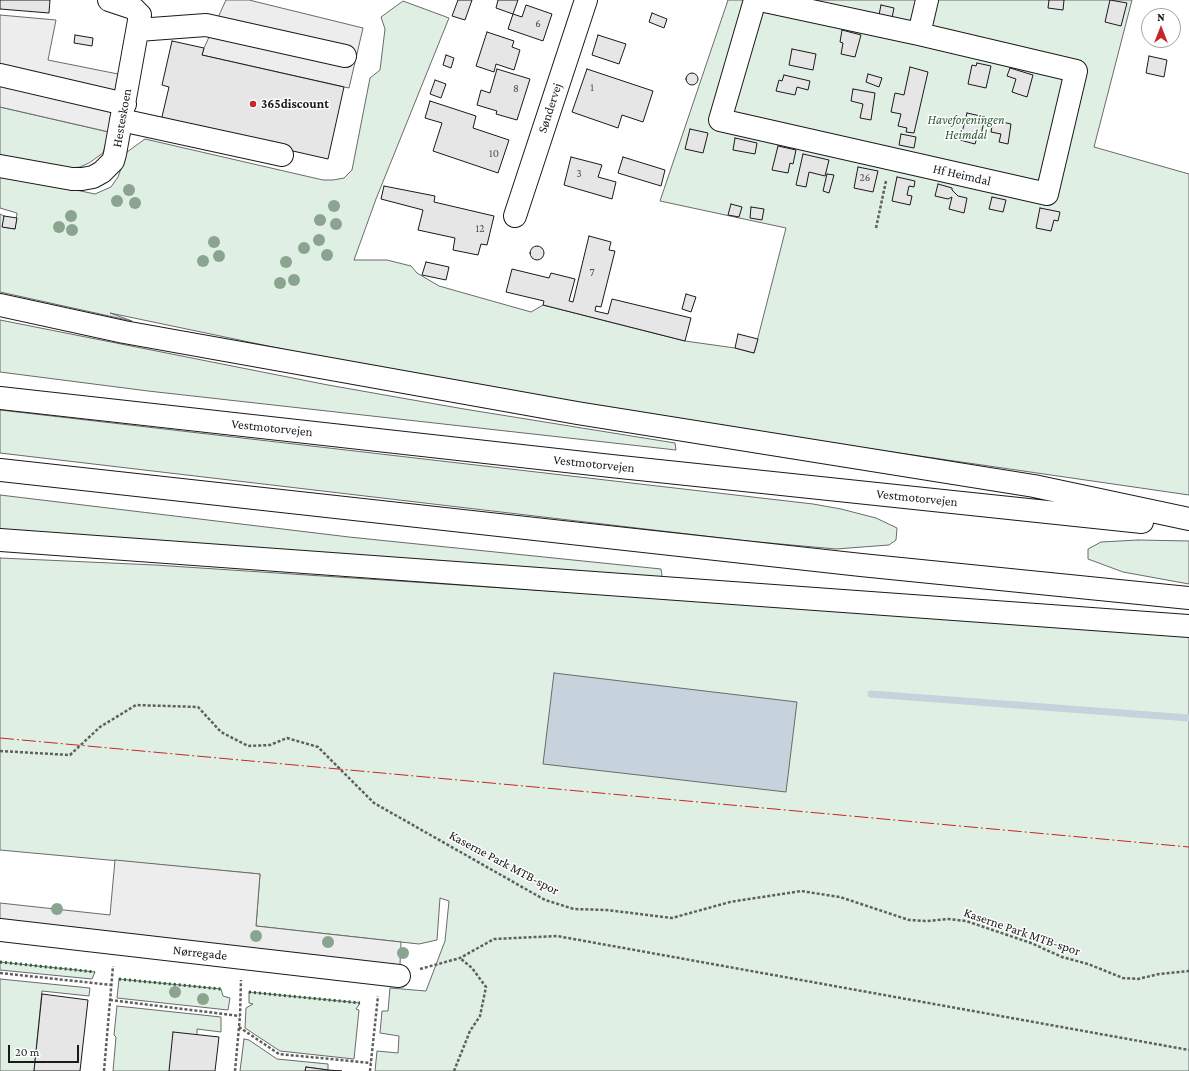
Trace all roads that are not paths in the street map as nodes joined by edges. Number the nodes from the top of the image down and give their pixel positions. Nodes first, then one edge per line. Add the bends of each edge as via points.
1 (108, 0) edge
2 (586, 0) edge
3 (755, 0) edge
4 (760, 0) edge
5 (926, 0) edge
6 (138, 30) junction
7 (920, 34) junction
8 (346, 56) dead end
9 (0, 75) edge
10 (123, 112) junction
11 (282, 155) dead end
12 (0, 166) edge
13 (515, 216) dead end
14 (0, 305) edge
15 (0, 398) edge
16 (0, 470) edge
17 (1189, 519) edge
18 (1189, 526) edge
19 (0, 540) edge
20 (1189, 598) edge
21 (1189, 626) edge
22 (0, 930) edge
23 (390, 974) road end

1 - 6 main road, Hesteskoen via 133,8 140,15
2 - 13 main road, Søndervej
3 - 7 main road, Hf Heimdal via 720,120 1047,194 1076,71
4 - 7 main road, Hf Heimdal
5 - 7 main road
6 - 8 main road via 206,25
6 - 10 main road, Hesteskoen
9 - 10 main road
10 - 11 main road
10 - 12 main road, Hesteskoen via 113,161 102,172 93,176 72,178
14 - 17 main road via 124,332 585,415 1034,486
15 - 18 main road, Vestmotorvejen via 603,465
16 - 20 main road via 853,564
19 - 21 main road
22 - 23 main road, Nørregade

